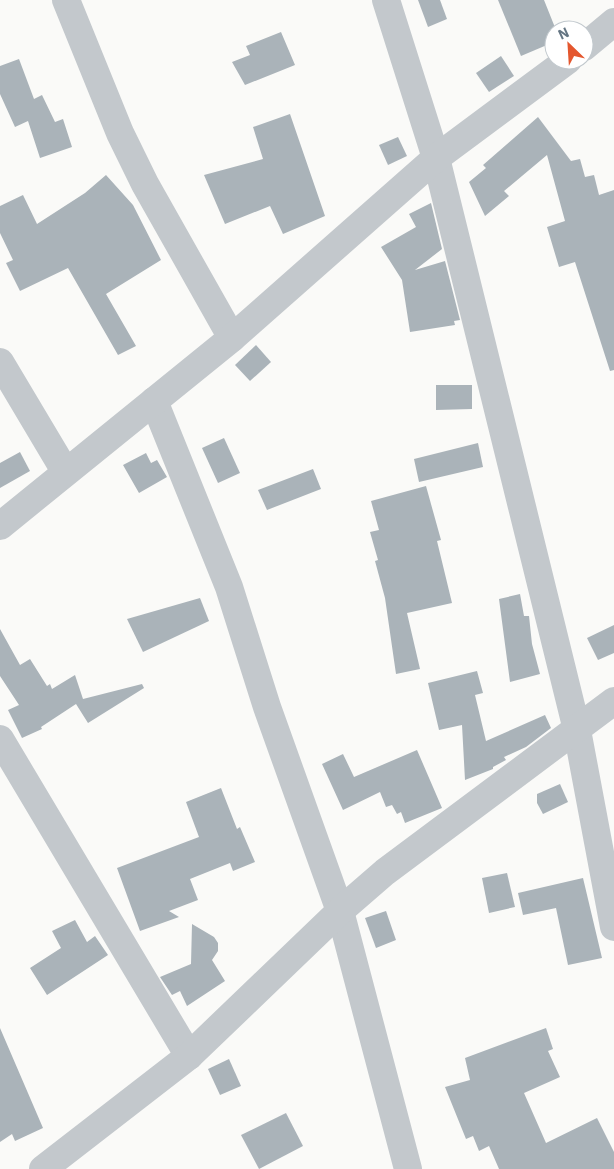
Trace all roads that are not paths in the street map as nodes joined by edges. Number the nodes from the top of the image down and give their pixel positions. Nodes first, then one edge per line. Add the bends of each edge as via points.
1 (66, 0) edge
2 (386, 0) edge
3 (614, 22) edge
4 (594, 39) edge
5 (555, 70) edge
6 (436, 158) junction
7 (232, 338) junction
8 (0, 362) edge
9 (154, 401) junction
10 (65, 472) junction
11 (0, 526) edge
12 (614, 701) edge
13 (577, 730) junction
14 (0, 739) edge
15 (340, 911) junction
16 (614, 928) edge
17 (189, 1056) junction
18 (43, 1169) edge
19 (408, 1169) edge

1 - 7 street via 120,133 145,184
2 - 6 street
3 - 4 street
5 - 6 street
6 - 7 street
6 - 13 street
7 - 9 street
8 - 10 street
9 - 10 street
9 - 15 street via 229,587 267,707
10 - 11 street
12 - 13 street
13 - 15 street via 385,872
13 - 16 street
14 - 17 street
15 - 17 street
15 - 19 street
17 - 18 street

